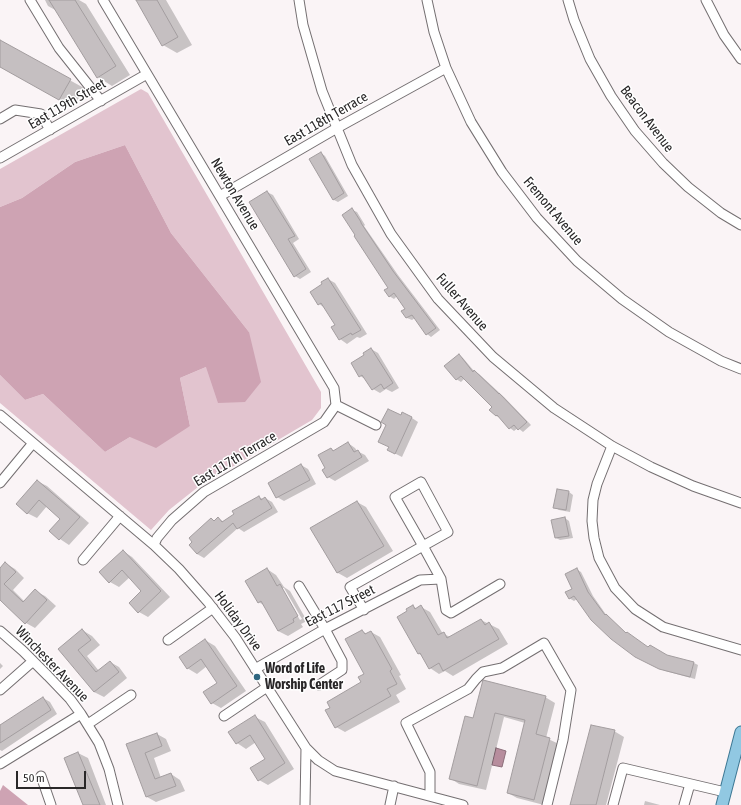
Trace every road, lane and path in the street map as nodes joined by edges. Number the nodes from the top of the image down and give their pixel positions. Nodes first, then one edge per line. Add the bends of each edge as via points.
1 (30, 0) edge
2 (103, 0) edge
3 (299, 0) edge
4 (427, 0) edge
5 (568, 0) edge
6 (706, 0) edge
7 (741, 59) edge
8 (446, 68) junction
9 (147, 74) junction
10 (101, 101) junction
11 (0, 119) edge
12 (337, 128) junction
13 (50, 130) junction
14 (0, 158) edge
15 (220, 196) junction
16 (741, 225) edge
17 (741, 369) edge
18 (336, 406) junction
19 (0, 415) edge
20 (376, 426) dead end
21 (33, 443) junction
22 (612, 446) junction
23 (0, 483) edge
24 (741, 503) edge
25 (120, 516) junction
26 (154, 545) junction
27 (423, 546) junction
28 (83, 560) dead end
29 (441, 579) junction
30 (500, 584) dead end
31 (299, 586) dead end
32 (213, 608) junction
33 (364, 610) junction
34 (325, 629) junction
35 (0, 631) edge
36 (168, 640) dead end
37 (741, 650) edge
38 (33, 661) junction
39 (255, 669) junction
40 (319, 686) dead end
41 (267, 687) junction
42 (0, 690) edge
43 (131, 695) dead end
44 (81, 714) junction
45 (224, 716) dead end
46 (88, 724) junction
47 (741, 732) edge
48 (306, 748) junction
49 (0, 764) edge
50 (41, 776) dead end
51 (690, 784) junction
52 (394, 786) junction
53 (725, 792) junction
54 (430, 796) junction
55 (51, 805) edge
56 (118, 805) edge
57 (305, 805) edge
58 (390, 805) edge
59 (463, 805) edge
60 (547, 805) edge
61 (613, 805) edge
62 (684, 805) edge
63 (722, 805) edge

1 - 10 street via 59,48
2 - 9 street, Newton Avenue
3 - 12 street, Fuller Avenue via 303,25 322,91
4 - 8 street, Fremont Avenue
5 - 16 street, Beacon Avenue via 590,59 610,96 635,131 662,163 688,187
6 - 7 street via 724,35
8 - 12 street, East 118th Terrace
8 - 17 street, Fremont Avenue via 471,122 502,172 537,218 577,261 622,299 669,332 721,361
9 - 10 street, East 119th Street
9 - 15 street, Newton Avenue
10 - 13 street, East 119th Street
11 - 13 street via 16,110 41,114
12 - 15 street, East 118th Terrace
12 - 22 street, Fuller Avenue via 352,165 391,234 438,299 493,357 554,408
13 - 14 street, East 119th Street
15 - 18 street, Newton Avenue via 334,388
18 - 20 street
18 - 26 street, East 117th Terrace via 324,422 204,492 172,520
19 - 21 street, Holiday Drive
21 - 23 street
21 - 25 street, Holiday Drive
22 - 24 street, Fuller Avenue via 686,483
22 - 37 street via 597,484 592,521 599,558 615,588 635,609 663,627
25 - 26 street, Holiday Drive
25 - 28 street
26 - 32 street, Holiday Drive
27 - 27 street via 395,497 421,482 448,532
27 - 29 street
27 - 33 street via 350,586
29 - 30 street via 446,610 451,613
29 - 33 street, East 117 Street via 420,580
31 - 34 street
32 - 36 street
32 - 39 street, Holiday Drive
33 - 34 street, East 117 Street
34 - 39 street, East 117 Street
34 - 40 street via 342,662 342,670
35 - 38 street, Winchester Avenue
38 - 42 street
38 - 44 street, Winchester Avenue
39 - 41 street, Holiday Drive
41 - 45 street
41 - 48 street, Holiday Drive
43 - 46 street
44 - 46 street, Winchester Avenue
44 - 49 street
46 - 56 street, Winchester Avenue via 110,769
47 - 53 main road
48 - 52 street, Holiday Drive via 335,771
48 - 57 street
50 - 55 street
51 - 53 street
51 - 61 street via 623,768
51 - 62 street
52 - 54 street, Holiday Drive
52 - 58 street
53 - 63 main road
54 - 59 street, Holiday Drive
54 - 60 street via 430,772 406,724 468,689 483,672 502,668 544,643 571,690 563,740

